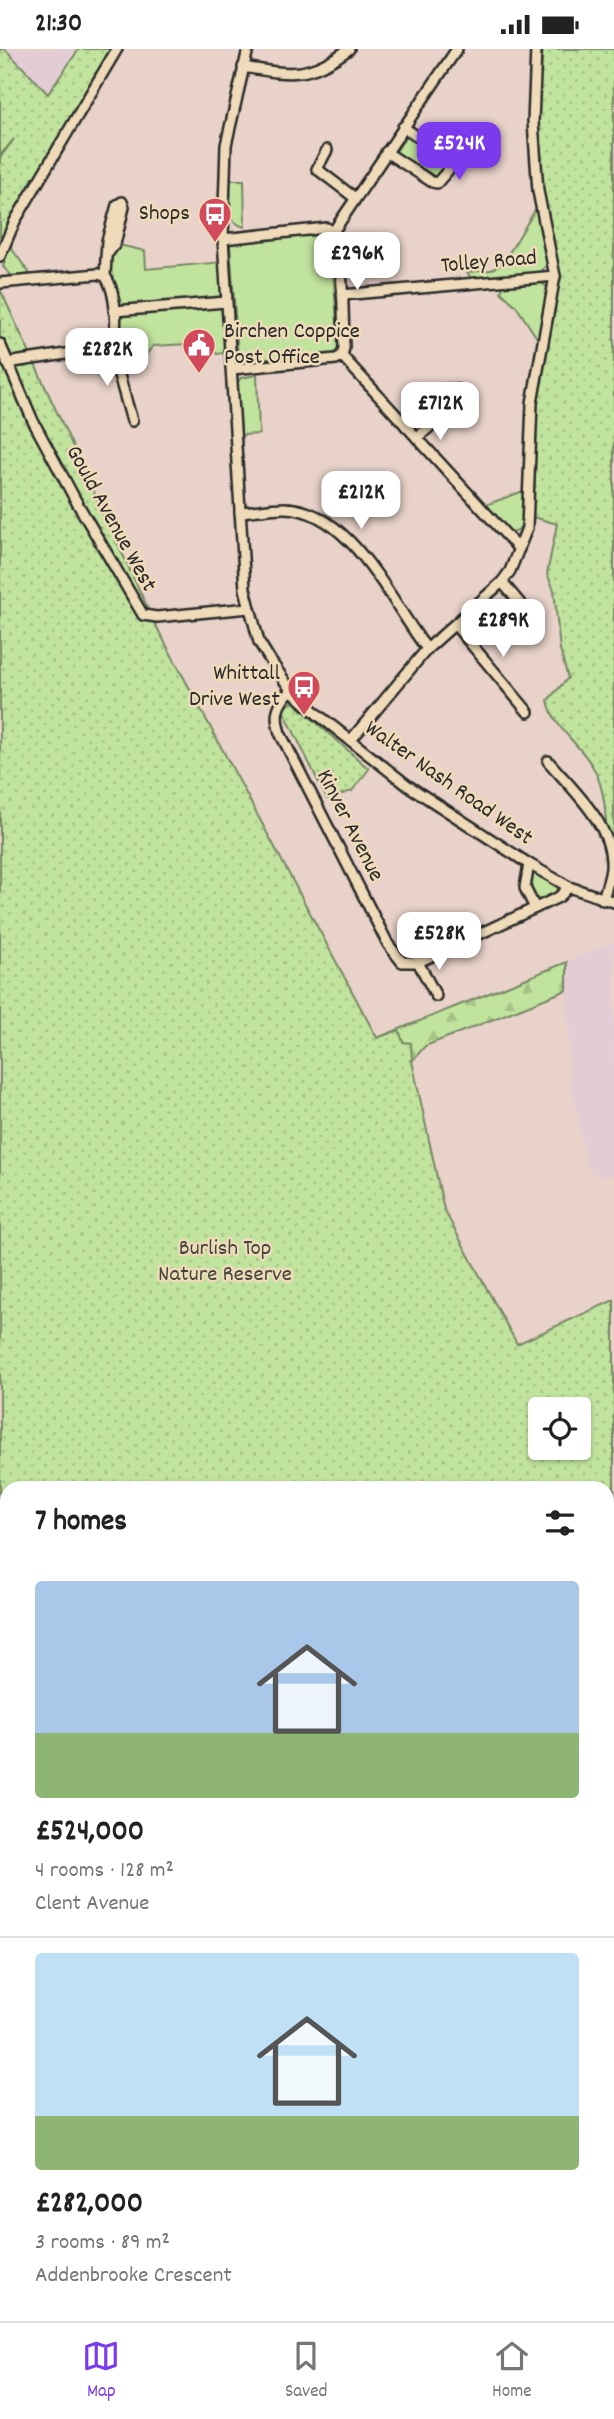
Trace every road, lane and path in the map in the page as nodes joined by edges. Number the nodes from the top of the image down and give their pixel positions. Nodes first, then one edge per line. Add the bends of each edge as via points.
1 (117, 49) edge
2 (248, 49) edge
3 (349, 49) edge
4 (457, 49) edge
5 (536, 49) edge
6 (243, 67) junction
7 (403, 127) junction
8 (327, 150) dead end
9 (386, 152) junction
10 (355, 198) junction
11 (333, 232) junction
12 (223, 239) junction
13 (108, 253) dead end
14 (0, 256) edge
15 (105, 276) junction
16 (555, 276) junction
17 (0, 283) edge
18 (342, 295) junction
19 (226, 302) junction
20 (114, 311) junction
21 (0, 344) edge
22 (111, 347) junction
23 (342, 356) junction
24 (7, 363) junction
25 (232, 369) junction
26 (132, 421) dead end
27 (406, 426) junction
28 (417, 438) junction
29 (240, 512) junction
30 (519, 549) junction
31 (502, 582) junction
32 (523, 607) dead end
33 (249, 608) junction
34 (456, 626) junction
35 (427, 649) junction
36 (291, 690) junction
37 (528, 712) dead end
38 (351, 740) junction
39 (548, 761) dead end
40 (529, 864) junction
41 (569, 887) junction
42 (603, 900) junction
43 (614, 902) edge
44 (535, 908) junction
45 (418, 962) junction
46 (436, 996) dead end

1 - 14 street via 15,221
2 - 6 street, Walter Nash Road West
3 - 6 street via 324,68 289,75
4 - 7 street
5 - 16 street via 533,122 538,191
6 - 12 street, Walter Nash Road West via 226,145
7 - 9 street
7 - 9 street via 448,157 451,167 447,173 432,182
8 - 10 street via 317,169
9 - 10 street
10 - 11 street
11 - 12 street via 327,228
11 - 18 street
12 - 19 street, Walter Nash Road West
13 - 15 street
15 - 17 street
15 - 20 street
16 - 18 street, Tolley Road
16 - 30 street via 532,403 530,503
18 - 23 street
19 - 20 street
19 - 25 street, Walter Nash Road West
20 - 22 street
21 - 24 street, Gould Avenue West
22 - 24 street
22 - 26 street
23 - 25 street
23 - 27 street
24 - 33 street, Gould Avenue West via 76,502 143,615
25 - 29 street, Walter Nash Road West
27 - 28 street
27 - 28 street via 447,389 458,390 459,401
28 - 30 street
29 - 33 street, Walter Nash Road West
29 - 35 street via 286,508 315,517 346,536
30 - 31 street
31 - 32 street
31 - 34 street
33 - 36 street, Walter Nash Road West via 260,642
34 - 35 street
34 - 37 street
35 - 38 street
36 - 38 street, Walter Nash Road West
36 - 45 street, Kinver Avenue via 275,712 280,733 388,944 402,962
38 - 40 street, Walter Nash Road West via 407,785
39 - 42 street via 607,837 611,867
40 - 41 street, Walter Nash Road West
40 - 44 street via 525,888
41 - 42 street, Walter Nash Road West
41 - 44 street
42 - 43 street, Walter Nash Road West
44 - 45 street
45 - 46 street

